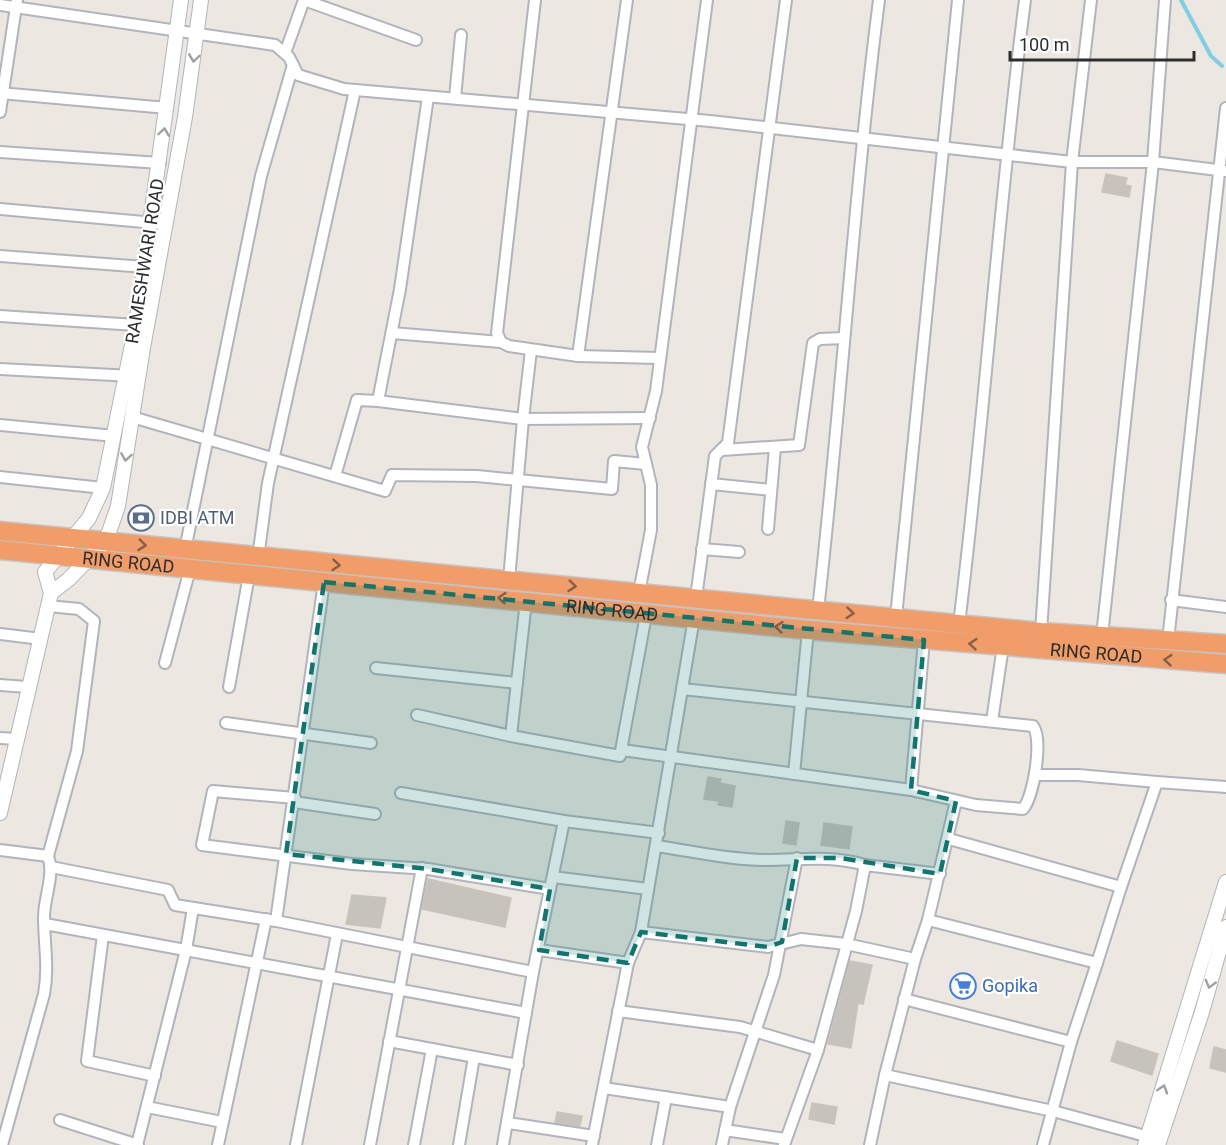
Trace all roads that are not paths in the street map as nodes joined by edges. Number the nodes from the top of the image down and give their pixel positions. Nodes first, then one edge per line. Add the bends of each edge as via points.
1 (181, 0) edge
2 (201, 0) edge
3 (304, 0) edge
4 (535, 0) edge
5 (627, 0) edge
6 (707, 0) edge
7 (786, 0) edge
8 (879, 0) edge
9 (958, 0) edge
10 (1025, 0) edge
11 (1091, 0) edge
12 (1165, 0) edge
13 (17, 4) edge
14 (0, 5) edge
15 (177, 30) junction
16 (198, 34) junction
17 (460, 35) dead end
18 (416, 40) dead end
19 (285, 53) junction
20 (4, 56) edge
21 (293, 65) junction
22 (355, 90) junction
23 (1, 93) edge
24 (428, 96) junction
25 (455, 98) junction
26 (525, 105) junction
27 (167, 108) junction
28 (1226, 108) edge
29 (0, 112) edge
30 (614, 113) junction
31 (693, 119) junction
32 (770, 128) junction
33 (861, 138) junction
34 (942, 147) junction
35 (0, 152) edge
36 (1005, 154) junction
37 (1072, 162) junction
38 (1153, 162) junction
39 (160, 163) junction
40 (1222, 170) edge
41 (0, 209) edge
42 (151, 222) junction
43 (166, 224) junction
44 (0, 256) edge
45 (145, 267) junction
46 (0, 316) edge
47 (136, 325) junction
48 (392, 333) junction
49 (844, 338) junction
50 (501, 342) junction
51 (531, 350) junction
52 (578, 356) junction
53 (660, 357) junction
54 (0, 369) edge
55 (132, 376) junction
56 (378, 401) junction
57 (132, 417) junction
58 (650, 418) junction
59 (523, 419) junction
60 (0, 425) edge
61 (115, 436) junction
62 (207, 438) junction
63 (776, 447) junction
64 (722, 450) junction
65 (273, 458) junction
66 (646, 464) junction
67 (335, 476) junction
68 (0, 477) edge
69 (517, 482) junction
70 (711, 484) junction
71 (103, 488) junction
72 (771, 490) junction
73 (768, 529) dead end
74 (0, 531) edge
75 (75, 537) junction
76 (106, 541) junction
77 (702, 549) junction
78 (0, 550) edge
79 (185, 550) junction
80 (739, 552) dead end
81 (59, 555) junction
82 (258, 558) junction
83 (89, 560) junction
84 (190, 569) junction
85 (249, 575) junction
86 (509, 580) junction
87 (324, 582) junction
88 (639, 593) junction
89 (696, 598) junction
90 (50, 599) junction
91 (1171, 600) junction
92 (526, 601) junction
93 (1226, 607) edge
94 (818, 610) junction
95 (646, 615) junction
96 (896, 617) junction
97 (694, 618) junction
98 (959, 624) junction
99 (808, 630) junction
100 (1041, 632) junction
101 (0, 634) edge
102 (1102, 636) junction
103 (41, 639) junction
104 (924, 640) junction
105 (1168, 641) junction
106 (1226, 644) edge
107 (1003, 646) junction
108 (165, 663) dead end
109 (1226, 664) edge
110 (376, 668) dead end
111 (517, 683) junction
112 (0, 685) edge
113 (27, 687) junction
114 (229, 687) dead end
115 (682, 689) junction
116 (801, 702) junction
117 (918, 713) junction
118 (417, 715) dead end
119 (992, 721) junction
120 (226, 723) dead end
121 (304, 733) junction
122 (511, 736) junction
123 (0, 738) edge
124 (17, 739) junction
125 (371, 743) dead end
126 (622, 750) junction
127 (670, 755) junction
128 (794, 774) junction
129 (1035, 775) junction
130 (1156, 782) junction
131 (1226, 787) edge
132 (911, 790) junction
133 (401, 793) dead end
134 (295, 800) junction
135 (956, 801) junction
136 (0, 813) edge
137 (375, 813) dead end
138 (564, 821) junction
139 (659, 833) junction
140 (949, 839) junction
141 (656, 846) junction
142 (0, 850) edge
143 (286, 854) junction
144 (48, 856) junction
145 (797, 858) junction
146 (865, 865) junction
147 (51, 867) junction
148 (422, 868) junction
149 (940, 874) junction
150 (553, 877) junction
151 (1226, 882) edge
152 (1120, 887) junction
153 (550, 889) junction
154 (648, 889) junction
155 (193, 908) junction
156 (271, 920) junction
157 (928, 920) junction
158 (45, 924) junction
159 (1226, 927) edge
160 (641, 932) junction
161 (337, 933) junction
162 (103, 935) junction
163 (782, 942) junction
164 (846, 944) junction
165 (408, 948) junction
166 (186, 950) junction
167 (539, 950) junction
168 (1217, 951) edge
169 (915, 959) junction
170 (628, 963) junction
171 (1097, 963) junction
172 (257, 964) junction
173 (533, 972) junction
174 (330, 977) junction
175 (397, 990) junction
176 (904, 999) junction
177 (618, 1011) junction
178 (526, 1013) junction
179 (757, 1032) junction
180 (389, 1041) junction
181 (1071, 1042) junction
182 (432, 1049) junction
183 (818, 1050) junction
184 (474, 1057) junction
185 (518, 1065) junction
186 (885, 1075) junction
187 (155, 1076) junction
188 (604, 1088) junction
189 (666, 1097) junction
190 (147, 1107) junction
191 (730, 1107) junction
192 (1053, 1111) junction
193 (60, 1119) dead end
194 (222, 1122) junction
195 (508, 1123) junction
196 (725, 1130) junction
197 (593, 1141) edge
198 (785, 1142) edge
199 (1153, 1142) edge
200 (2, 1145) edge
201 (138, 1145) edge
202 (218, 1145) edge
203 (296, 1145) edge
204 (370, 1145) edge
205 (414, 1145) edge
206 (459, 1145) edge
207 (503, 1145) edge
208 (657, 1145) edge
209 (722, 1145) edge
210 (870, 1145) edge
211 (1043, 1145) edge

1 - 15 main road, RAMESHWARI ROAD
2 - 16 main road
3 - 18 street
3 - 19 street
4 - 26 street
5 - 30 street
6 - 31 street
7 - 32 street
8 - 33 street
9 - 34 street
10 - 36 street
11 - 37 street
12 - 38 street
13 - 14 street
13 - 15 street
13 - 20 street
15 - 16 street
15 - 27 main road, RAMESHWARI ROAD
16 - 19 street via 275,45
16 -> 43 main road
17 - 25 street
19 - 21 street
20 - 23 street
21 - 22 street via 298,75
21 - 62 street via 261,176
22 - 24 street
22 - 65 street
23 - 27 street
23 - 29 street
24 - 25 street
24 - 48 street
25 - 26 street
26 - 30 street
26 - 50 street via 497,333
39 -> 27 main road, RAMESHWARI ROAD
28 - 40 street
30 - 31 street
30 - 52 street
31 - 32 street
31 - 53 street
32 - 33 street
32 - 64 street via 728,443
33 - 34 street
33 - 49 street
34 - 36 street
34 - 96 street
35 - 39 street
36 - 37 street
36 - 98 street via 980,452
37 - 38 street
37 - 100 street
38 - 40 street
38 - 102 street
39 - 42 main road, RAMESHWARI ROAD
40 - 91 street
41 - 42 street
42 - 43 street
42 - 45 main road, RAMESHWARI ROAD
43 - 55 main road
44 - 45 street
45 - 47 main road, RAMESHWARI ROAD
46 - 47 street
47 - 55 main road, RAMESHWARI ROAD
48 - 50 street
48 - 56 street
49 - 63 street via 813,343 799,445
49 - 94 street
50 - 51 street
51 - 52 street
51 - 59 street
52 - 53 street
53 - 58 street
54 - 55 street
55 - 57 main road
55 - 61 main road, RAMESHWARI ROAD
56 - 59 street
56 - 67 street via 357,400
57 - 62 street
57 -> 76 main road via 118,506
58 - 59 street
58 - 66 street via 642,447
59 - 69 street
60 - 61 street
61 - 71 main road, RAMESHWARI ROAD
62 - 65 street
62 - 79 street
63 - 64 street
63 - 72 street
64 - 70 street via 715,456
65 - 67 street
65 - 82 street
66 - 69 street via 614,461 612,489
66 - 88 street via 651,485 651,530
67 - 69 street via 385,491 392,475 466,476
68 - 71 street
69 - 86 street
70 - 72 street
70 - 77 street
71 - 75 main road, RAMESHWARI ROAD
72 - 73 street
74 - 75 highway, RING ROAD
75 - 76 highway, RING ROAD
75 - 81 main road, RAMESHWARI ROAD
76 -> 79 highway, RING ROAD
76 - 83 main road
77 - 80 street
77 - 89 street
78 - 81 highway, RING ROAD
79 - 82 highway, RING ROAD
81 - 83 highway, RING ROAD
81 - 90 main road, RAMESHWARI ROAD via 45,572
82 -> 86 highway, RING ROAD
83 - 84 highway, RING ROAD
83 - 90 main road
84 - 85 highway, RING ROAD
84 - 108 street
85 - 87 highway, RING ROAD
85 - 114 street
86 -> 88 highway, RING ROAD
92 -> 87 highway, RING ROAD
87 - 121 street
88 - 89 highway, RING ROAD
89 - 94 highway, RING ROAD
90 - 103 main road
90 - 144 street via 79,609 94,621 77,751
91 - 93 street
91 - 105 street
92 - 95 highway, RING ROAD
92 - 111 street
94 -> 96 highway, RING ROAD
95 - 97 highway, RING ROAD
95 - 126 street
96 - 98 highway, RING ROAD
99 -> 97 highway, RING ROAD
97 - 115 street
98 - 100 highway, RING ROAD
99 - 104 highway, RING ROAD
99 - 116 street
100 - 102 highway, RING ROAD
101 - 103 street
102 - 105 highway, RING ROAD
103 - 113 main road
107 -> 104 highway, RING ROAD
104 - 117 street
105 - 106 highway, RING ROAD
109 -> 107 highway, RING ROAD
107 - 119 street
110 - 111 street
111 - 122 street
112 - 113 street
113 - 124 main road
115 - 116 street
115 - 127 street
116 - 117 street
116 - 128 street
117 - 119 street
117 - 132 street
118 - 122 street
119 - 129 street via 1036,729
120 - 121 street
121 - 125 street
121 - 134 street
122 - 126 street via 620,756
123 - 124 street
124 - 136 main road
126 - 127 street
127 - 128 street
127 - 139 street
128 - 132 street
129 - 130 street
129 - 135 street via 1023,809
130 - 131 street
130 - 152 street
132 - 135 street
133 - 138 street
134 - 137 street
134 - 143 street
134 - 143 street via 213,791 202,845
135 - 140 street
138 - 139 street
138 - 150 street
139 - 141 street
140 - 149 street
140 - 152 street
141 - 145 street via 766,861
141 - 154 street
142 - 144 street
143 - 148 street via 352,864
143 - 156 street
144 - 147 street
145 - 146 street via 840,858
145 - 163 street
146 - 149 street
146 - 164 street
147 - 155 street via 168,890 175,905
147 - 158 street
148 - 153 street
148 - 165 street
149 - 157 street
150 - 153 street
150 - 154 street
151 - 168 main road
152 - 171 street
153 - 167 street
154 - 160 street
155 - 156 street
155 - 166 street
156 - 161 street
156 - 172 street
157 - 169 street
157 - 171 street
158 - 162 street
158 - 200 street via 48,972 44,994
159 - 168 main road
160 - 163 street via 768,947
160 - 170 street
161 - 165 street
161 - 174 street
162 - 166 street
162 - 187 street via 87,1061
163 - 164 street via 801,939
163 - 179 street
164 - 169 street
164 - 183 street
165 - 173 street
165 - 175 street
166 - 172 street
166 - 187 street
167 - 170 street
167 - 173 street
168 - 199 main road via 1202,1012
169 - 176 street
170 - 177 street
171 - 181 street
172 - 174 street
172 - 194 street
173 - 178 street
174 - 175 street
174 - 203 street
175 - 178 street
175 - 180 street
176 - 181 street
176 - 186 street
177 - 179 street
177 - 188 street
178 - 185 street
179 - 183 street
179 - 191 street
180 - 182 street
180 - 204 street
181 - 192 street
182 - 184 street
182 - 205 street
183 - 198 street
184 - 185 street
184 - 206 street
185 - 195 street
186 - 192 street
186 - 210 street
187 - 190 street
188 - 189 street
188 - 197 street
189 - 191 street
189 - 208 street
190 - 194 street
190 - 201 street
191 - 196 street
192 - 199 street
192 - 211 street
193 - 201 street
194 - 202 street
195 - 197 street
195 - 207 street
196 - 198 street
196 - 209 street

